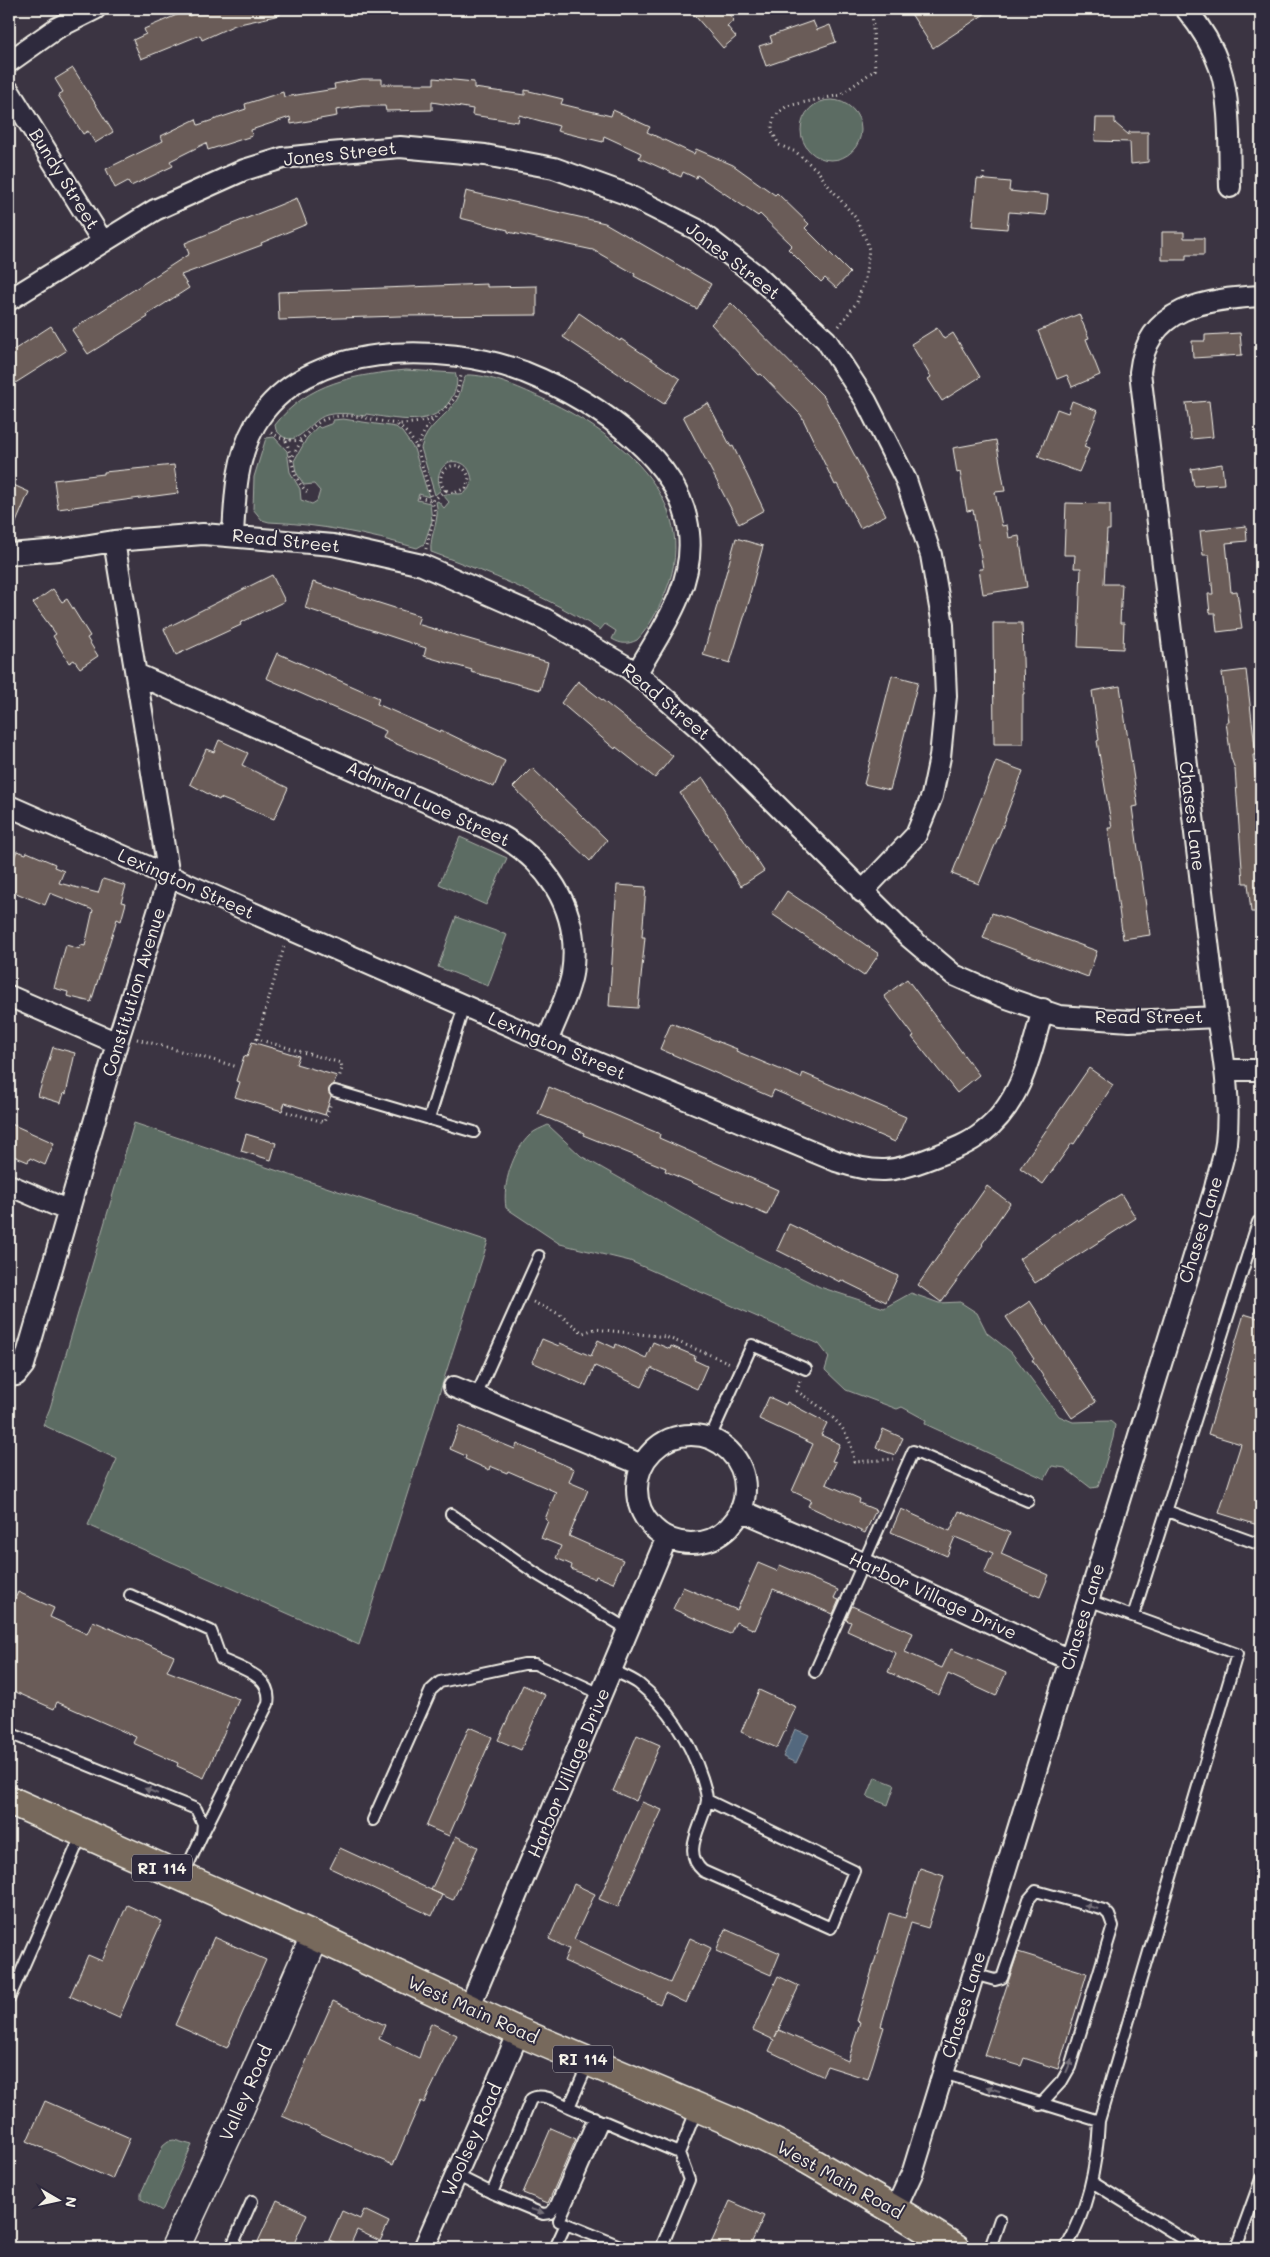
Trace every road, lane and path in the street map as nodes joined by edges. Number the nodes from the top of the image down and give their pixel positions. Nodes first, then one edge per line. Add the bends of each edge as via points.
1 (95, 9) edge
2 (872, 9) edge
3 (1186, 9) edge
4 (9, 62) edge
5 (9, 91) edge
6 (984, 171) dead end
7 (983, 179) dead end
8 (1230, 187) dead end
9 (104, 242) junction
10 (1261, 296) edge
11 (9, 300) edge
12 (826, 340) junction
13 (464, 358) junction
14 (435, 418) junction
15 (395, 424) junction
16 (255, 425) junction
17 (301, 440) junction
18 (286, 441) junction
19 (417, 447) junction
20 (291, 460) junction
21 (445, 490) junction
22 (310, 494) dead end
23 (419, 497) dead end
24 (433, 501) junction
25 (233, 535) junction
26 (114, 541) junction
27 (9, 554) edge
28 (422, 565) junction
29 (136, 674) junction
30 (636, 674) junction
31 (9, 806) edge
32 (169, 877) junction
33 (862, 892) junction
34 (290, 930) junction
35 (9, 996) edge
36 (464, 1006) junction
37 (1043, 1009) junction
38 (1217, 1016) junction
39 (119, 1039) junction
40 (547, 1042) junction
41 (238, 1066) dead end
42 (1226, 1070) junction
43 (1261, 1070) edge
44 (335, 1091) junction
45 (287, 1112) dead end
46 (429, 1118) junction
47 (474, 1132) dead end
48 (1261, 1137) edge
49 (1258, 1151) dead end
50 (9, 1185) edge
51 (69, 1211) junction
52 (1261, 1221) edge
53 (539, 1256) dead end
54 (521, 1296) junction
55 (742, 1368) junction
56 (806, 1369) joint
57 (12, 1375) edge
58 (454, 1387) dead end
59 (477, 1394) junction
60 (710, 1438) junction
61 (910, 1458) junction
62 (642, 1465) junction
63 (1028, 1501) dead end
64 (740, 1510) junction
65 (1167, 1511) junction
66 (451, 1514) dead end
67 (667, 1537) junction
68 (1261, 1545) edge
69 (863, 1563) junction
70 (130, 1595) dead end
71 (1088, 1600) junction
72 (1134, 1616) junction
73 (629, 1630) junction
74 (1070, 1660) junction
75 (612, 1670) junction
76 (815, 1672) dead end
77 (602, 1694) junction
78 (9, 1733) edge
79 (9, 1800) edge
80 (707, 1800) junction
81 (373, 1820) dead end
82 (83, 1833) junction
83 (202, 1835) junction
84 (183, 1877) junction
85 (314, 1936) junction
86 (973, 1974) junction
87 (9, 1999) edge
88 (470, 2008) junction
89 (519, 2032) junction
90 (590, 2062) junction
91 (943, 2073) junction
92 (1040, 2105) junction
93 (570, 2107) junction
94 (697, 2109) junction
95 (598, 2119) junction
96 (1099, 2122) junction
97 (679, 2153) junction
98 (456, 2175) junction
99 (1261, 2179) edge
100 (1092, 2182) junction
101 (492, 2193) junction
102 (252, 2201) dead end
103 (895, 2210) junction
104 (1000, 2220) dead end
105 (566, 2224) junction
106 (175, 2248) edge
107 (231, 2248) edge
108 (424, 2248) edge
109 (556, 2248) edge
110 (625, 2248) edge
111 (661, 2248) edge
112 (956, 2248) edge
113 (990, 2248) edge
114 (1066, 2248) edge
115 (1198, 2248) edge
116 (1236, 2248) edge

1 - 4 street via 57,28
2 - 12 path via 875,70 840,95 787,106 775,116 772,124 779,145 796,152 818,171 855,217 867,242 868,268 857,302
3 - 8 street via 1200,27 1220,69 1226,99
5 - 9 street, Bundy Street
6 - 7 path
9 - 11 street, Jones Street
9 - 12 street, Jones Street via 155,210 244,170 283,158 400,147 485,155 554,168 626,194 696,229 756,275
10 - 38 street, Chases Lane via 1215,300 1183,309 1165,321 1146,344 1140,372
12 - 33 street, Jones Street via 866,401 906,480 931,555 943,625 946,696 940,757 932,796 916,835
13 - 14 path via 456,397
13 - 16 street via 429,354 382,355 323,368 288,388 271,403
13 - 30 street via 522,372 588,403 641,446 663,468 676,489 689,532 686,574 670,618
14 - 15 path
14 - 19 path via 427,426
15 - 17 path via 349,416 332,417 320,421
15 - 19 path
16 - 18 path
16 - 25 street via 241,457
17 - 18 path
17 - 20 path
18 - 20 path
19 - 24 path
20 - 22 path via 296,479
21 - 21 path via 440,481 445,468 458,465 464,468 469,478 466,488 454,493
21 - 24 path
23 - 24 path
24 - 28 path via 435,519
25 - 26 street, Read Street via 203,534
25 - 28 street, Read Street via 333,545
26 - 27 street, Read Street
26 - 29 street, Constitution Avenue
28 - 30 street, Read Street via 545,619
29 - 32 street, Constitution Avenue
29 - 40 street, Admiral Luce Street via 508,838 526,851 553,881 569,921 572,942 572,975
30 - 33 street, Read Street via 702,730
31 - 32 street, Lexington Street
32 - 34 street, Lexington Street
32 - 39 street, Constitution Avenue
33 - 37 street, Read Street via 954,975 1004,998
34 - 36 street, Lexington Street
34 - 44 path via 257,1039 341,1063
35 - 39 street
36 - 40 street, Lexington Street
36 - 46 lane
37 - 38 street, Read Street via 1059,1016 1130,1021
37 - 40 street, Lexington Street via 1026,1071 1007,1107 983,1132 960,1147 898,1171 869,1169 836,1161
38 - 42 street, Chases Lane
39 - 41 path
39 - 51 street, Constitution Avenue
42 - 43 street
42 - 71 street, Chases Lane via 1225,1144 1215,1188
44 - 45 path via 324,1122
44 - 46 lane
46 - 47 lane
48 - 49 path
50 - 51 street
51 - 57 street, Constitution Avenue via 24,1365
52 - 65 lane via 1258,1222
53 - 54 lane
54 - 55 path via 559,1314 583,1333 596,1329 666,1337
54 - 59 lane
55 - 56 lane via 752,1345
55 - 60 lane
56 - 61 path via 796,1391 843,1427 850,1440 854,1462
58 - 59 street
59 - 62 street
60 - 62 street via 691,1435 671,1438 659,1445
60 - 64 street via 730,1452 742,1474 744,1498
61 - 63 lane via 913,1451
61 - 69 lane
62 - 67 street via 637,1492 640,1506 646,1519
64 - 67 street via 726,1530 704,1541 679,1542
64 - 69 street, Harbor Village Drive
65 - 68 lane
65 - 72 lane
66 - 73 lane via 535,1573
67 - 73 street, Harbor Village Drive
69 - 74 street, Harbor Village Drive
69 - 76 lane
70 - 83 lane via 211,1631 221,1659 262,1679 268,1686 268,1704
71 - 72 lane
71 - 74 street, Chases Lane
72 - 96 lane via 1237,1654
73 - 75 street, Harbor Village Drive
74 - 86 street, Chases Lane
75 - 77 street, Harbor Village Drive
75 - 80 lane via 637,1682 674,1721 697,1765
77 - 81 lane via 535,1664 440,1682 431,1690
77 - 88 street, Harbor Village Drive
83 -> 78 lane via 203,1824 196,1810
79 - 82 highway, West Main Road / RI 114
80 - 80 lane via 693,1848 692,1858 696,1864 831,1928 854,1871
82 - 84 highway, West Main Road / RI 114
82 - 87 lane
83 - 84 lane
84 - 85 highway, West Main Road / RI 114
85 - 88 highway, West Main Road / RI 114
85 - 106 main road, Valley Road
86 - 91 street, Chases Lane
92 -> 86 lane via 1070,2067 1113,1926 1112,1920 1104,1910 1036,1892 1029,1899 1002,1978 995,1980
88 - 89 highway, West Main Road / RI 114
89 - 90 highway, West Main Road / RI 114
89 - 98 street, Woolsey Road
90 - 93 lane
90 - 94 highway, West Main Road / RI 114
92 -> 91 lane
91 - 103 street, Chases Lane via 913,2171
92 - 96 lane
93 - 95 lane
93 - 101 lane via 543,2096 530,2099
94 - 97 lane
94 - 103 highway, West Main Road / RI 114 via 737,2124 803,2157
95 - 97 lane
101 -> 95 lane via 543,2214 550,2213
95 - 105 lane via 559,2221
96 - 100 lane via 1098,2154
97 - 111 lane via 688,2180
98 - 101 lane
98 - 108 street, Woolsey Road
99 - 116 lane
100 - 114 lane
100 - 115 lane
102 - 107 lane
103 - 112 highway, West Main Road / RI 114
104 - 113 lane
105 - 109 lane
105 - 110 lane

